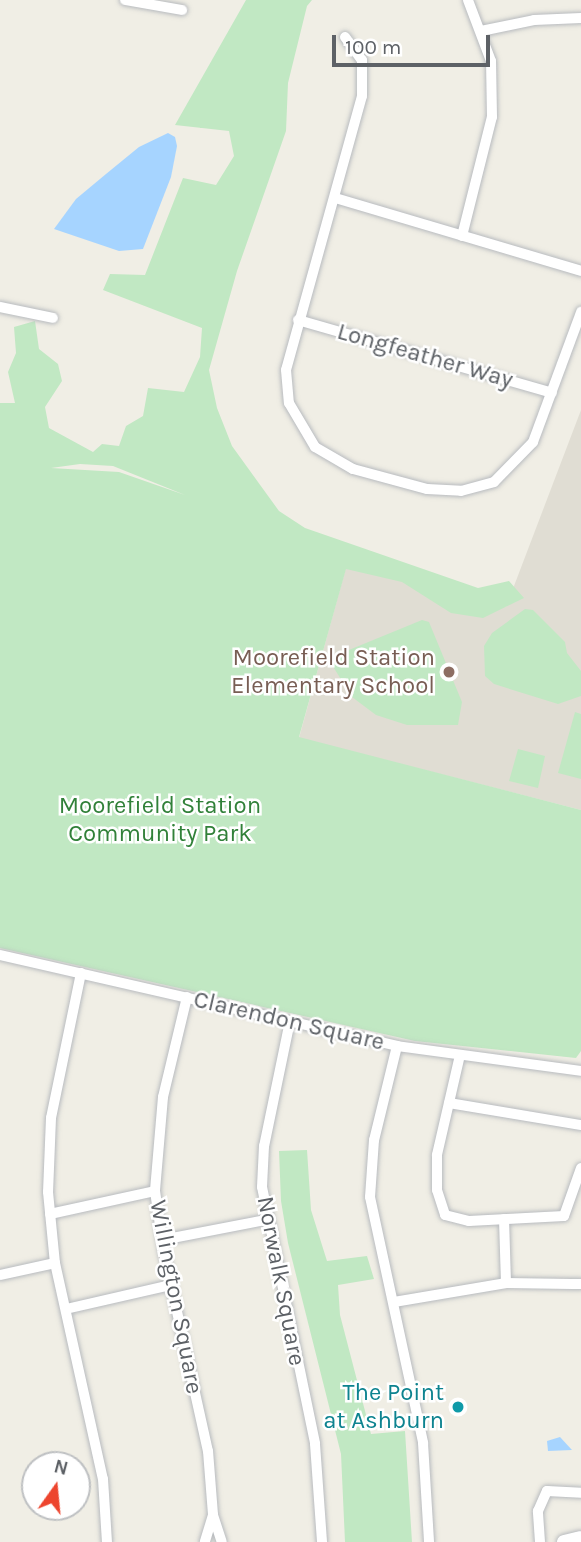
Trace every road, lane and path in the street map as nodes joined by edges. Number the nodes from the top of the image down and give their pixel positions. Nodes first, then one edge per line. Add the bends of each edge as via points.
1 (125, 0) edge
2 (468, 0) edge
3 (182, 10) dead end
4 (581, 18) edge
5 (481, 31) junction
6 (345, 37) dead end
7 (335, 198) junction
8 (462, 236) junction
9 (581, 271) edge
10 (0, 307) edge
11 (581, 312) edge
12 (53, 318) dead end
13 (298, 320) junction
14 (552, 393) junction
15 (0, 955) edge
16 (81, 973) junction
17 (187, 996) junction
18 (290, 1021) junction
19 (397, 1046) junction
20 (460, 1055) junction
21 (581, 1071) edge
22 (449, 1103) junction
23 (581, 1125) edge
24 (581, 1168) edge
25 (155, 1192) junction
26 (50, 1214) junction
27 (504, 1219) junction
28 (266, 1220) junction
29 (162, 1240) junction
30 (55, 1263) junction
31 (0, 1275) edge
32 (506, 1283) junction
33 (581, 1284) edge
34 (171, 1285) junction
35 (394, 1302) junction
36 (66, 1309) junction
37 (581, 1493) edge
38 (212, 1515) junction
39 (581, 1538) edge
40 (107, 1542) edge
41 (205, 1542) edge
42 (222, 1542) edge
43 (322, 1542) edge
44 (429, 1542) edge
45 (540, 1542) edge
46 (564, 1542) edge

1 - 3 street
2 - 5 street
4 - 5 street via 534,20
5 - 8 street via 491,61 492,117
6 - 7 street via 362,61 362,96
7 - 8 street
7 - 13 street
8 - 9 street
10 - 12 street
11 - 14 street
13 - 14 street, Longfeather Way
13 - 14 street via 286,370 289,403 315,447 352,469 427,489 480,488 505,475 523,457
15 - 16 street, Clarendon Square
16 - 17 street, Clarendon Square
16 - 26 street via 51,1118
17 - 18 street, Clarendon Square
17 - 25 street, Willington Square via 163,1097
18 - 19 street, Clarendon Square
18 - 28 street, Norwalk Square via 264,1146
19 - 20 street, Clarendon Square
19 - 35 street via 369,1177
20 - 21 street, Clarendon Square
20 - 22 street
22 - 23 street
22 - 27 street via 437,1155 439,1203 445,1214 457,1218
24 - 27 street via 564,1216
25 - 26 street
25 - 29 street, Willington Square
26 - 30 street
27 - 32 street
28 - 29 street
28 - 43 street, Norwalk Square via 316,1444
29 - 34 street, Willington Square
30 - 31 street
30 - 36 street
32 - 33 street
32 - 35 street
34 - 36 street
34 - 38 street, Willington Square via 208,1451
35 - 44 street via 423,1443
36 - 40 street via 101,1469
37 - 45 street via 547,1491 538,1511
38 - 41 street, Willington Square
38 - 42 street, Willington Square
39 - 46 street

